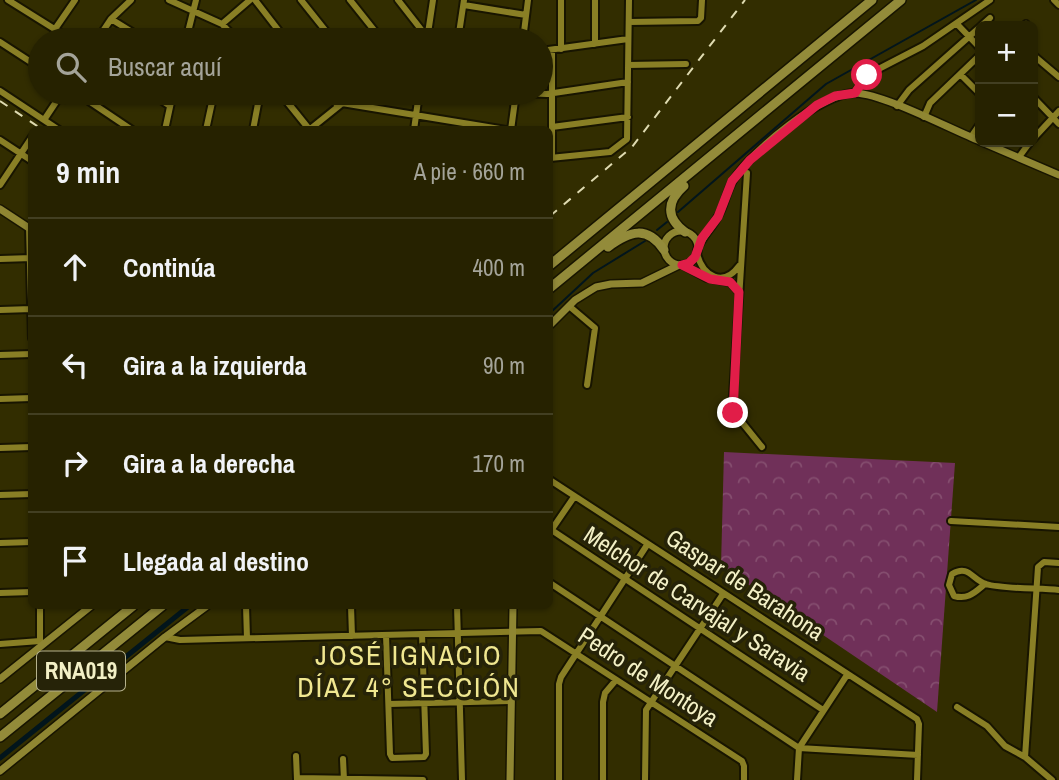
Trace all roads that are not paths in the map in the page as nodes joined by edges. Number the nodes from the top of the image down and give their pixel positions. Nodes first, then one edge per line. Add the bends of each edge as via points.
1 (8, 0) edge
2 (75, 0) edge
3 (131, 0) edge
4 (169, 0) edge
5 (195, 0) edge
6 (252, 0) edge
7 (301, 0) edge
8 (350, 0) edge
9 (398, 0) edge
10 (433, 0) edge
11 (528, 0) edge
12 (561, 0) edge
13 (596, 0) edge
14 (629, 0) edge
15 (702, 0) edge
16 (865, 0) edge
17 (872, 0) edge
18 (901, 0) edge
19 (909, 0) edge
20 (990, 0) edge
21 (1054, 0) edge
22 (464, 3) edge
23 (1059, 5) edge
24 (193, 10) junction
25 (526, 15) junction
26 (111, 19) junction
27 (990, 19) dead end
28 (988, 21) edge
29 (629, 22) junction
30 (222, 24) junction
31 (957, 24) junction
32 (53, 28) edge
33 (56, 28) edge
34 (105, 28) edge
35 (126, 28) edge
36 (189, 28) edge
37 (226, 28) edge
38 (276, 28) edge
39 (323, 28) edge
40 (372, 28) edge
41 (417, 28) edge
42 (427, 28) edge
43 (460, 28) edge
44 (524, 28) edge
45 (975, 32) edge
46 (969, 37) junction
47 (628, 39) junction
48 (0, 42) edge
49 (975, 43) edge
50 (595, 44) junction
51 (561, 49) junction
52 (553, 50) edge
53 (833, 56) junction
54 (1038, 59) edge
55 (28, 60) edge
56 (975, 60) edge
57 (687, 64) dead end
58 (628, 65) junction
59 (792, 66) junction
60 (816, 70) junction
61 (960, 74) junction
62 (1059, 77) edge
63 (628, 82) junction
64 (975, 89) edge
65 (0, 91) edge
66 (855, 93) junction
67 (553, 94) edge
68 (1038, 102) edge
69 (54, 105) edge
70 (95, 105) edge
71 (211, 105) edge
72 (258, 105) edge
73 (290, 105) edge
74 (339, 105) edge
75 (346, 105) edge
76 (417, 105) edge
77 (515, 105) edge
78 (552, 105) edge
79 (170, 106) edge
80 (897, 106) junction
81 (1059, 111) edge
82 (416, 116) junction
83 (628, 117) junction
84 (924, 117) junction
85 (1052, 117) junction
86 (44, 120) junction
87 (1059, 124) edge
88 (53, 126) edge
89 (126, 126) edge
90 (166, 126) edge
91 (207, 126) edge
92 (254, 126) edge
93 (307, 126) edge
94 (313, 126) edge
95 (415, 126) edge
96 (482, 126) edge
97 (509, 126) edge
98 (552, 126) edge
99 (553, 127) edge
100 (975, 131) edge
101 (1038, 132) edge
102 (971, 137) junction
103 (975, 139) edge
104 (0, 140) edge
105 (28, 142) edge
106 (994, 147) edge
107 (1026, 147) edge
108 (20, 153) junction
109 (28, 158) edge
110 (553, 158) edge
111 (1019, 158) junction
112 (747, 173) dead end
113 (1059, 174) edge
114 (0, 185) edge
115 (0, 209) edge
116 (28, 225) edge
117 (712, 225) junction
118 (686, 232) junction
119 (664, 251) junction
120 (697, 252) junction
121 (28, 258) edge
122 (0, 259) edge
123 (553, 263) edge
124 (681, 265) junction
125 (740, 265) junction
126 (655, 277) junction
127 (553, 286) edge
128 (553, 286) edge
129 (739, 292) junction
130 (569, 306) junction
131 (28, 309) edge
132 (0, 310) edge
133 (553, 323) edge
134 (28, 354) edge
135 (0, 355) edge
136 (587, 385) dead end
137 (28, 398) edge
138 (0, 399) edge
139 (28, 447) edge
140 (762, 447) dead end
141 (0, 448) edge
142 (553, 482) edge
143 (28, 494) edge
144 (0, 495) edge
145 (574, 497) junction
146 (951, 521) dead end
147 (553, 527) edge
148 (1059, 527) edge
149 (553, 533) edge
150 (28, 542) edge
151 (0, 543) edge
152 (647, 544) junction
153 (1059, 563) edge
154 (624, 579) junction
155 (985, 584) junction
156 (553, 585) edge
157 (1036, 588) junction
158 (1059, 590) edge
159 (28, 592) edge
160 (0, 593) edge
161 (723, 594) junction
162 (40, 609) edge
163 (87, 609) edge
164 (129, 609) edge
165 (158, 609) edge
166 (202, 609) edge
167 (246, 609) edge
168 (351, 609) edge
169 (457, 609) edge
170 (513, 609) edge
171 (601, 616) junction
172 (700, 629) junction
173 (512, 631) junction
174 (458, 633) junction
175 (422, 634) junction
176 (386, 635) junction
177 (352, 636) junction
178 (164, 637) junction
179 (247, 638) junction
180 (0, 644) edge
181 (577, 653) junction
182 (676, 666) junction
183 (847, 674) junction
184 (0, 679) edge
185 (616, 680) junction
186 (511, 701) junction
187 (460, 702) junction
188 (424, 703) junction
189 (650, 703) junction
190 (389, 704) junction
191 (957, 707) dead end
192 (823, 710) junction
193 (0, 714) edge
194 (0, 737) edge
195 (799, 748) junction
196 (918, 755) junction
197 (296, 756) dead end
198 (1025, 757) junction
199 (344, 759) dead end
200 (0, 771) edge
201 (297, 779) edge
202 (344, 779) edge
203 (423, 780) edge
204 (462, 780) edge
205 (510, 780) edge
206 (559, 780) edge
207 (603, 780) edge
208 (645, 780) edge
209 (744, 780) edge
210 (797, 780) edge
211 (917, 780) edge
212 (1052, 780) edge

1 - 32 street
2 - 33 street
3 - 26 street
4 - 24 street
5 - 24 street
6 - 30 street
6 - 38 street
7 - 39 street
8 - 40 street
9 - 41 street
10 - 42 street
11 - 25 street
12 - 51 street
13 - 50 street
14 - 29 street
15 - 29 street via 698,21
16 - 59 highway
17 - 59 highway
18 - 53 highway
19 - 53 highway
20 - 31 street
21 - 23 street
22 - 25 street
22 - 43 street
24 - 30 street
24 - 36 street
25 - 44 street
26 - 34 street
26 - 35 street
27 - 28 street
29 - 47 street
30 - 37 street
31 - 46 street
31 - 66 street via 867,75
45 - 46 street
46 - 49 street
46 - 80 street
47 - 50 street
47 - 58 street
48 - 55 street
50 - 51 street
51 - 52 street
53 - 60 highway
54 - 62 street
56 - 61 street
57 - 58 street
58 - 63 street
59 - 123 highway
60 - 118 highway via 675,195 670,214
60 - 127 highway
61 - 64 street
61 - 84 street via 930,103
63 - 67 street
63 - 83 street
65 - 86 street
66 - 80 main road
66 - 117 main road via 817,105 750,160 732,181
68 - 85 street
69 - 86 street
70 - 89 street
71 - 91 street
72 - 92 street
73 - 93 street
74 - 94 street
75 - 82 street
76 - 82 street
77 - 97 street
78 - 98 street
79 - 90 street
80 - 84 main road
81 - 85 street
82 - 95 street
82 - 96 street
83 - 99 street
83 - 110 street via 627,139 610,152
84 - 102 main road
85 - 87 street
85 - 101 street
86 - 88 street
100 - 102 street
102 - 103 main road
104 - 108 street
105 - 108 street
106 - 111 main road
107 - 111 street
108 - 109 street
108 - 114 street
111 - 113 main road
112 - 125 street
115 - 116 main road
117 - 118 main road
117 - 120 main road
118 - 119 main road via 670,236
118 - 120 main road via 695,239
119 - 124 main road
119 - 126 main road
119 - 128 highway via 652,236 632,233
120 - 124 main road
120 - 125 street via 702,268 711,275 731,275
121 - 122 street
124 - 126 main road
124 - 129 street via 710,279 730,282
125 - 129 street
126 - 130 main road via 642,283 596,287
129 - 140 street via 732,410
130 - 133 main road
130 - 136 street via 595,328
131 - 132 street
134 - 135 street
137 - 138 street
139 - 141 street
142 - 145 street, Gaspar de Barahona
143 - 144 street
145 - 147 street
145 - 152 street, Gaspar de Barahona
146 - 148 street
149 - 154 street, Melchor de Carvajal y Saravia
150 - 151 street
152 - 154 street
152 - 161 street, Gaspar de Barahona
153 - 157 street via 1040,564
154 - 171 street
154 - 172 street, Melchor de Carvajal y Saravia
155 - 155 street via 964,570 952,574 949,585 954,596 962,598
155 - 157 street
156 - 171 street
157 - 158 street
157 - 198 street
159 - 160 street
161 - 172 street
161 - 183 street, Gaspar de Barahona
162 - 180 street via 40,641
163 - 184 main road
164 - 193 highway, RNA019
165 - 194 highway, RNA019
166 - 178 main road
167 - 179 street
168 - 177 street
169 - 174 street
170 - 173 main road
171 - 181 street
171 - 182 street
172 - 182 street
172 - 192 street, Melchor de Carvajal y Saravia
173 - 174 street, Pedro de Montoya
173 - 181 street, Pedro de Montoya via 541,631
173 - 186 main road
174 - 175 street, Pedro de Montoya
174 - 187 street
175 - 176 street, Pedro de Montoya
175 - 188 street
176 - 177 street, Pedro de Montoya
176 - 190 street
177 - 179 street, Pedro de Montoya
178 - 179 street, Pedro de Montoya
178 - 200 main road
181 - 185 street, Pedro de Montoya
181 - 206 street via 559,684
182 - 189 street
182 - 195 street
183 - 192 street
183 - 196 street, Gaspar de Barahona via 919,722
185 - 189 street, Pedro de Montoya
185 - 207 street via 603,702
186 - 187 street
186 - 205 main road
187 - 188 street
187 - 204 street
188 - 190 street
188 - 190 street via 426,754 422,758 391,757
189 - 208 street via 645,713
189 - 209 street, Pedro de Montoya via 742,761
191 - 198 street
192 - 195 street
195 - 196 street
195 - 210 street
196 - 211 street
197 - 201 street
198 - 212 street
199 - 202 street
201 - 202 street
202 - 203 street

